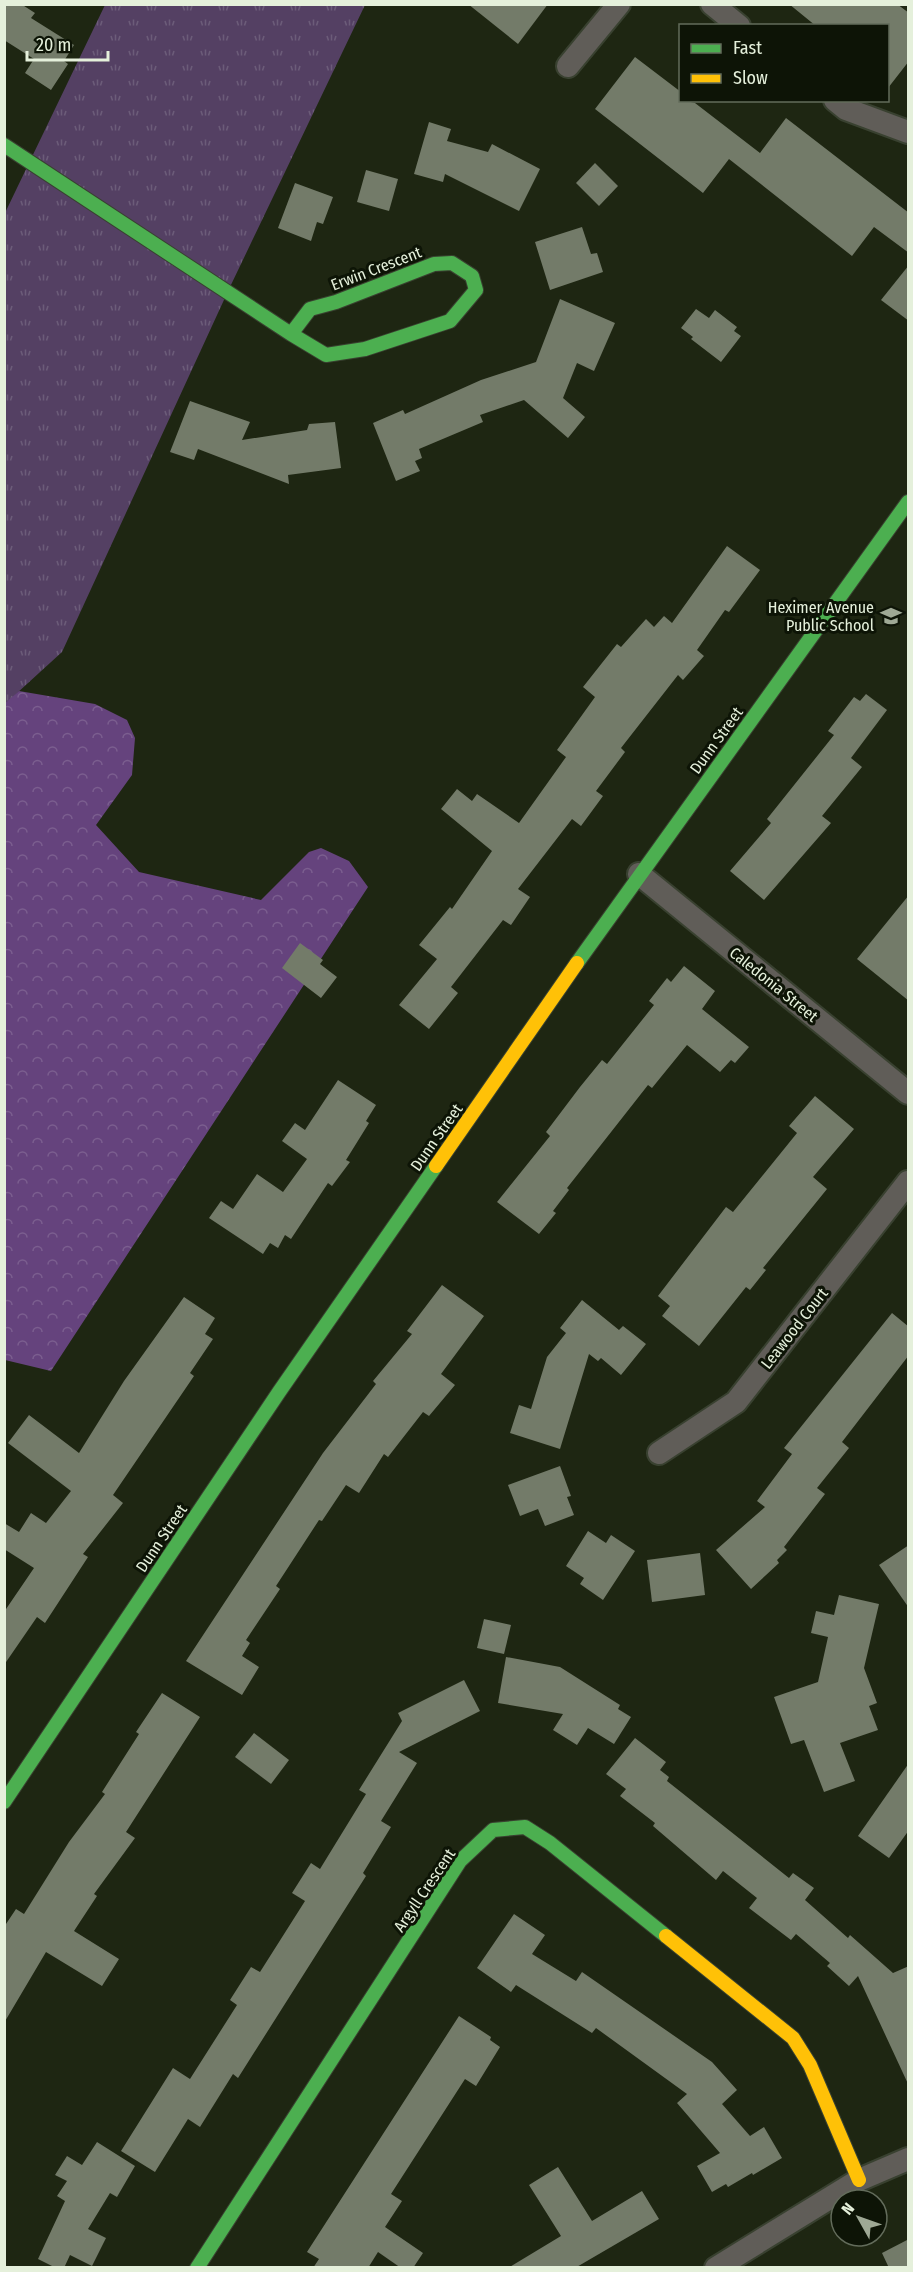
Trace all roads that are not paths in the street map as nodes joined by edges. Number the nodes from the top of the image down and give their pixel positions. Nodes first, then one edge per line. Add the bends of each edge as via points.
1 (620, 4) edge
2 (712, 4) edge
3 (737, 24) edge
4 (568, 66) dead end
5 (837, 102) edge
6 (909, 132) edge
7 (4, 145) edge
8 (291, 334) junction
9 (909, 502) edge
10 (639, 874) junction
11 (909, 1094) edge
12 (909, 1182) edge
13 (659, 1453) dead end
14 (4, 1802) edge
15 (909, 2159) edge
16 (859, 2180) junction
17 (197, 2268) edge
18 (716, 2268) edge

1 - 4 street
2 - 3 street
5 - 6 street via 846,109
7 - 8 street, Erwin Crescent
8 - 8 street, Erwin Crescent via 326,355 365,349 450,321 476,290 472,276 452,263 434,264 310,309
9 - 10 street, Dunn Street
10 - 11 street, Caledonia Street
10 - 14 street, Dunn Street via 279,1392
12 - 13 street, Leawood Court via 736,1402
15 - 16 street
16 - 17 street, Argyll Crescent via 810,2065 793,2038 550,1843 525,1827 493,1830 460,1861
16 - 18 street

